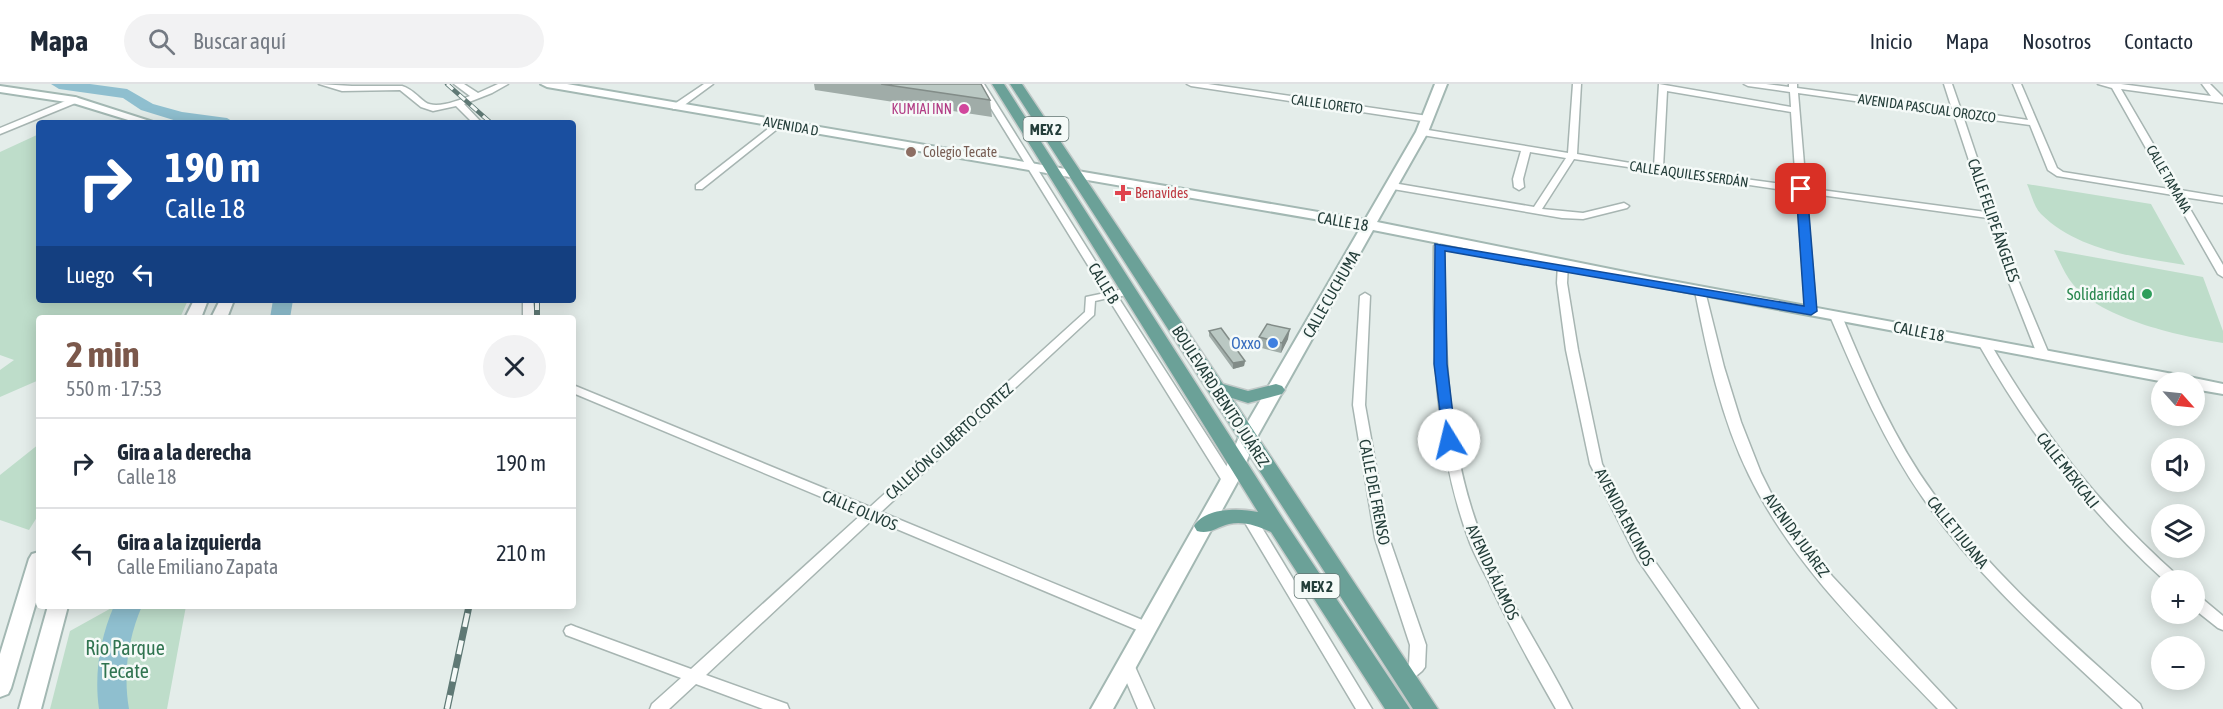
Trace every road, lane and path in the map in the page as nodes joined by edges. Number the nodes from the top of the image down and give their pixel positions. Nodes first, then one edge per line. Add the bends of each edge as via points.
1 (323, 84) edge
2 (458, 84) edge
3 (504, 84) edge
4 (548, 84) edge
5 (709, 84) edge
6 (981, 84) edge
7 (998, 84) edge
8 (1016, 84) edge
9 (1191, 84) edge
10 (1441, 84) edge
11 (1577, 84) edge
12 (1748, 84) edge
13 (1948, 84) edge
14 (2017, 84) edge
15 (2102, 84) edge
16 (2206, 84) edge
17 (2115, 85) edge
18 (1663, 86) edge
19 (1793, 87) edge
20 (0, 89) edge
21 (0, 94) edge
22 (476, 96) junction
23 (75, 100) junction
24 (2221, 101) edge
25 (457, 102) junction
26 (60, 106) junction
27 (676, 107) junction
28 (1795, 111) junction
29 (1957, 112) junction
30 (106, 120) edge
31 (140, 120) edge
32 (475, 120) edge
33 (2034, 123) junction
34 (778, 124) junction
35 (1425, 125) junction
36 (1, 130) edge
37 (1526, 149) junction
38 (1572, 156) junction
39 (1035, 168) junction
40 (1658, 170) junction
41 (1052, 171) junction
42 (1076, 175) junction
43 (1393, 186) junction
44 (699, 187) dead end
45 (1519, 187) dead end
46 (1801, 189) junction
47 (2178, 193) junction
48 (2223, 200) edge
49 (1624, 206) dead end
50 (1379, 209) junction
51 (1536, 211) junction
52 (1992, 216) junction
53 (1329, 218) junction
54 (1368, 229) junction
55 (1439, 246) junction
56 (1562, 266) junction
57 (2223, 274) edge
58 (1129, 291) junction
59 (1700, 291) junction
60 (1111, 294) junction
61 (1365, 296) dead end
62 (1811, 311) junction
63 (1836, 316) junction
64 (1984, 343) junction
65 (2043, 354) junction
66 (2151, 375) edge
67 (2205, 386) edge
68 (1215, 388) junction
69 (2223, 389) edge
70 (576, 390) edge
71 (1276, 390) junction
72 (1248, 437) junction
73 (1236, 470) junction
74 (868, 514) junction
75 (1248, 516) junction
76 (1302, 519) junction
77 (1204, 526) junction
78 (1278, 526) junction
79 (2162, 570) edge
80 (35, 584) edge
81 (57, 609) edge
82 (2205, 609) edge
83 (2223, 624) edge
84 (1147, 628) junction
85 (571, 631) dead end
86 (1127, 664) junction
87 (693, 677) junction
88 (1405, 677) junction
89 (0, 688) edge
90 (30, 709) edge
91 (658, 709) edge
92 (781, 709) edge
93 (1102, 709) edge
94 (1146, 709) edge
95 (1364, 709) edge
96 (1398, 709) edge
97 (1426, 709) edge
98 (1564, 709) edge
99 (1750, 709) edge
100 (1948, 709) edge
101 (2134, 709) edge

1 - 25 street via 402,88 432,108
2 - 22 street
3 - 22 street
4 - 27 street, AVENIDA D
5 - 27 street
6 - 39 street, CALLE B
7 - 41 main road, BOULEVARD BENITO JUÁREZ / MEX 2
8 - 42 main road, BOULEVARD BENITO JUÁREZ / MEX 2
9 - 35 street, CALLE LORETO
10 - 35 street, CALLE CUCHUMA
11 - 38 street
12 - 19 street, AVENIDA PASCUAL OROZCO
13 - 29 street, CALLE FELIPE ÁNGELES
14 - 33 street
15 - 17 street
16 - 24 street
17 - 24 street
17 - 47 street, CALLE TAMANA
18 - 28 street
18 - 40 street
19 - 28 street
19 - 29 street, AVENIDA PASCUAL OROZCO
20 - 23 street
21 - 26 street
22 - 25 street
23 - 26 street
23 - 31 street
25 - 32 street
26 - 30 street
26 - 36 street
27 - 34 street, AVENIDA D
28 - 46 street
29 - 33 street, AVENIDA PASCUAL OROZCO
29 - 52 street, CALLE FELIPE ÁNGELES
33 - 47 street via 2053,170 2073,178
34 - 39 street, AVENIDA D
34 - 44 street
35 - 37 street, CALLE AQUILES SERDÁN
35 - 43 street, CALLE CUCHUMA
37 - 38 street, CALLE AQUILES SERDÁN
37 - 45 street
38 - 40 street, CALLE AQUILES SERDÁN
38 - 51 street
39 - 41 street, CALLE 18
39 - 60 street, CALLE B
40 - 46 street, CALLE AQUILES SERDÁN
41 - 42 street, CALLE 18
41 - 58 main road, BOULEVARD BENITO JUÁREZ / MEX 2
42 - 53 street, CALLE 18
42 - 68 main road, BOULEVARD BENITO JUÁREZ / MEX 2
43 - 50 street, CALLE CUCHUMA
43 - 51 street
46 - 52 street, CALLE AQUILES SERDÁN
46 - 62 street
47 - 48 street
47 - 57 street, CALLE TAMANA
49 - 51 street via 1583,216
50 - 53 street
50 - 54 street, CALLE CUCHUMA
52 - 65 street, CALLE FELIPE ÁNGELES
53 - 54 street, CALLE 18
54 - 55 street, CALLE 18
54 - 56 street, CALLE 18
54 - 71 street, CALLE CUCHUMA
55 - 56 street, CALLE 18
55 - 98 street, AVENIDA ÁLAMOS via 1440,364 1445,422 1456,475 1474,537
56 - 59 street, CALLE 18
56 - 99 street, AVENIDA ENCINOS via 1572,350 1596,464 1643,556
58 - 60 street
58 - 73 main road, BOULEVARD BENITO JUÁREZ / MEX 2
59 - 62 street, CALLE 18
59 - 100 street, AVENIDA JUÁREZ via 1726,393 1765,494 1848,602
60 - 73 street, CALLE B via 1176,401
60 - 74 street, CALLEJÓN GILBERTO CORTEZ via 1090,299 1090,313
61 - 88 street, CALLE DEL FRENSO via 1359,405 1382,538 1418,645 1417,667
62 - 63 street, CALLE 18
63 - 64 street, CALLE 18
63 - 101 street, CALLE TIJUANA via 1885,426 1930,499 1995,577
64 - 65 street, CALLE 18
64 - 79 street, CALLE MEXICALI via 2015,398 2060,464 2117,530
65 - 66 street, CALLE 18
67 - 69 street
68 - 71 main road via 1248,397
68 - 72 main road, BOULEVARD BENITO JUÁREZ / MEX 2
70 - 74 street, CALLE OLIVOS
71 - 72 street, CALLE CUCHUMA
72 - 73 street, CALLE CUCHUMA
72 - 76 main road, BOULEVARD BENITO JUÁREZ / MEX 2
73 - 76 main road via 1255,469 1280,505
73 - 77 street, CALLE CUCHUMA
73 - 78 main road, BOULEVARD BENITO JUÁREZ / MEX 2
74 - 84 street, CALLE OLIVOS
74 - 87 street, CALLEJÓN GILBERTO CORTEZ
75 - 77 main road via 1222,517
75 - 78 main road
75 - 95 street
76 - 88 main road, BOULEVARD BENITO JUÁREZ / MEX 2
77 - 84 street, CALLE CUCHUMA
78 - 96 main road, BOULEVARD BENITO JUÁREZ / MEX 2
80 - 89 street
81 - 90 street
82 - 83 street
84 - 86 street, CALLE CUCHUMA
85 - 87 street
86 - 93 street, CALLE CUCHUMA
86 - 94 street
87 - 91 street, CALLEJÓN GILBERTO CORTEZ
87 - 92 street
88 - 97 main road, BOULEVARD BENITO JUÁREZ / MEX 2

